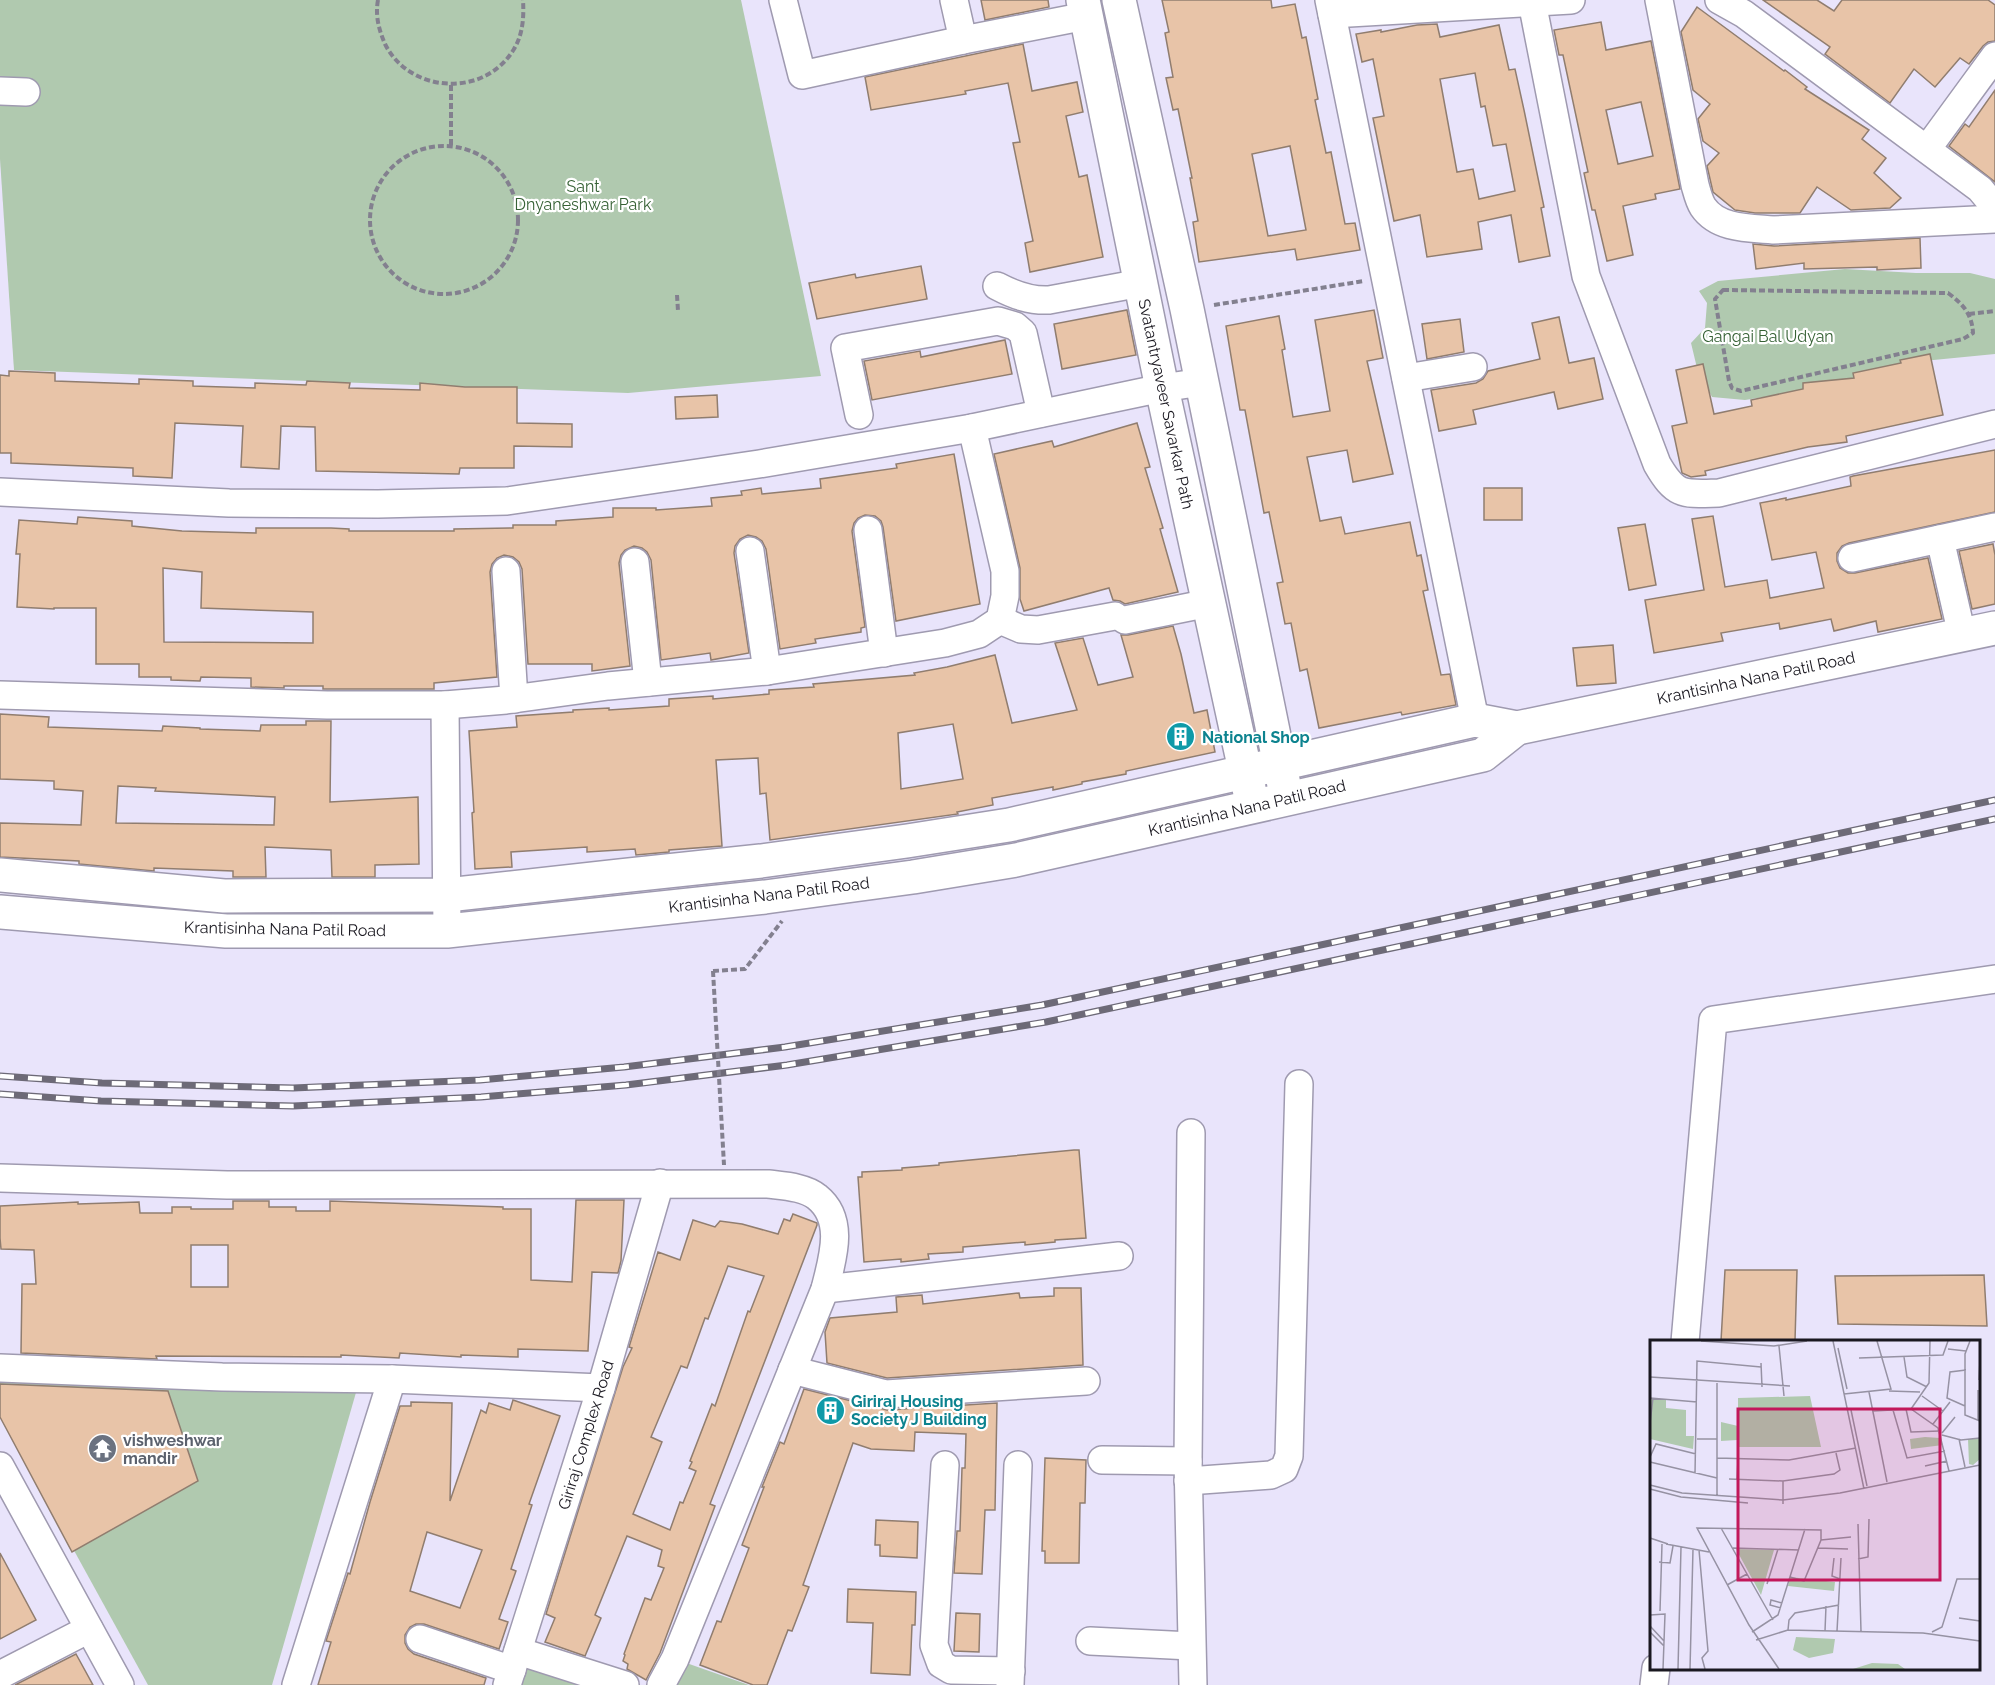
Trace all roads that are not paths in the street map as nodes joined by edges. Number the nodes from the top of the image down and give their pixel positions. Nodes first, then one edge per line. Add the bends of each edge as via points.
1 (783, 0) edge
2 (954, 0) edge
3 (1571, 0) edge
4 (1659, 0) edge
5 (1719, 0) edge
6 (1532, 2) junction
7 (1330, 7) edge
8 (1122, 11) edge
9 (1086, 15) edge
10 (963, 40) junction
11 (1995, 56) edge
12 (1927, 148) junction
13 (1995, 207) edge
14 (1995, 219) edge
15 (1141, 283) junction
16 (998, 286) dead end
17 (1473, 367) dead end
18 (1406, 378) junction
19 (1202, 382) junction
20 (1162, 388) junction
21 (1041, 413) junction
22 (859, 415) dead end
23 (1995, 424) edge
24 (972, 428) junction
25 (0, 492) edge
26 (1995, 527) edge
27 (868, 530) dead end
28 (1940, 539) junction
29 (750, 551) dead end
30 (1852, 558) dead end
31 (635, 562) dead end
32 (506, 571) dead end
33 (1209, 603) junction
34 (999, 620) junction
35 (1995, 628) edge
36 (1962, 635) junction
37 (884, 653) junction
38 (767, 671) junction
39 (648, 682) junction
40 (0, 695) edge
41 (514, 699) junction
42 (445, 705) junction
43 (1475, 720) junction
44 (1517, 728) junction
45 (1280, 764) junction
46 (1245, 772) junction
47 (1287, 799) junction
48 (1253, 807) junction
49 (0, 875) edge
50 (447, 894) junction
51 (0, 912) edge
52 (447, 931) junction
53 (1995, 980) edge
54 (1299, 1084) dead end
55 (1191, 1133) dead end
56 (0, 1178) edge
57 (660, 1183) junction
58 (1119, 1256) dead end
59 (825, 1289) junction
60 (1685, 1340) edge
61 (0, 1368) edge
62 (792, 1370) junction
63 (392, 1379) junction
64 (1086, 1382) dead end
65 (601, 1388) junction
66 (1102, 1461) dead end
67 (945, 1465) dead end
68 (1018, 1465) dead end
69 (0, 1466) edge
70 (1188, 1471) junction
71 (89, 1629) junction
72 (420, 1639) dead end
73 (1090, 1641) dead end
74 (1191, 1646) junction
75 (512, 1669) edge
76 (1656, 1670) edge
77 (0, 1675) edge
78 (1011, 1678) edge
79 (120, 1685) edge
80 (296, 1685) edge
81 (625, 1685) edge
82 (661, 1685) edge
83 (1193, 1685) edge
84 (1654, 1685) edge

1 - 10 street via 802,75
2 - 10 street
3 - 6 street
4 - 14 street via 1695,185 1702,206 1714,220 1773,230
5 - 12 street via 1744,14
6 - 7 street
6 - 23 street via 1586,276 1667,482 1686,494 1719,493
7 - 18 street
8 - 9 main road
8 - 19 main road
9 - 10 street
9 - 15 main road, Svatantryaveer Savarkar Path
11 - 12 street
12 - 13 street via 1980,189
15 - 16 street via 1049,300 1035,300
15 - 20 main road, Svatantryaveer Savarkar Path
17 - 18 street
18 - 43 street
19 - 20 street
19 - 45 main road
20 - 21 street
20 - 33 main road, Svatantryaveer Savarkar Path
21 - 22 street via 1023,333 998,321 846,348
21 - 24 street
24 - 25 street via 507,501 229,504
24 - 34 street via 1005,571 1005,596
26 - 28 street
27 - 37 street
28 - 30 street
28 - 36 street
29 - 38 street
31 - 39 street
32 - 41 street
33 - 34 street via 1038,630 1021,629
33 - 46 main road, Svatantryaveer Savarkar Path
34 - 37 street via 979,634 945,644
35 - 36 main road, Krantisinha Nana Patil Road
36 - 44 main road, Krantisinha Nana Patil Road
37 - 38 street
38 - 39 street
39 - 41 street
40 - 42 street
41 - 42 street
42 - 50 street
43 - 44 main road, Krantisinha Nana Patil Road
43 - 45 main road, Krantisinha Nana Patil Road
44 - 47 main road, Krantisinha Nana Patil Road via 1483,754
45 - 46 main road, Krantisinha Nana Patil Road
45 - 47 main road
46 - 48 main road, Svatantryaveer Savarkar Path
46 - 50 main road, Krantisinha Nana Patil Road via 1010,825 907,842
47 - 48 main road, Krantisinha Nana Patil Road
48 - 52 main road, Krantisinha Nana Patil Road via 1016,860 913,877
49 - 50 main road, Krantisinha Nana Patil Road via 224,896
50 - 52 street
51 - 52 main road, Krantisinha Nana Patil Road via 226,931
53 - 60 street via 1713,1020
54 - 70 street via 1289,1456 1284,1469 1271,1475
55 - 70 street
56 - 57 street via 227,1185
57 - 59 street via 768,1184 794,1187 817,1196 828,1210 834,1229 835,1246
57 - 65 street, Giriraj Complex Road
58 - 59 street
59 - 62 street
61 - 63 street
62 - 64 street via 886,1394
62 - 82 street
63 - 65 street
63 - 80 street
65 - 75 street, Giriraj Complex Road
66 - 70 street
67 - 78 street via 934,1645 941,1664 951,1670
68 - 78 street
69 - 71 street
70 - 74 street
71 - 77 street
71 - 79 street
72 - 75 street
73 - 74 street
74 - 83 street
75 - 81 street
76 - 84 street

